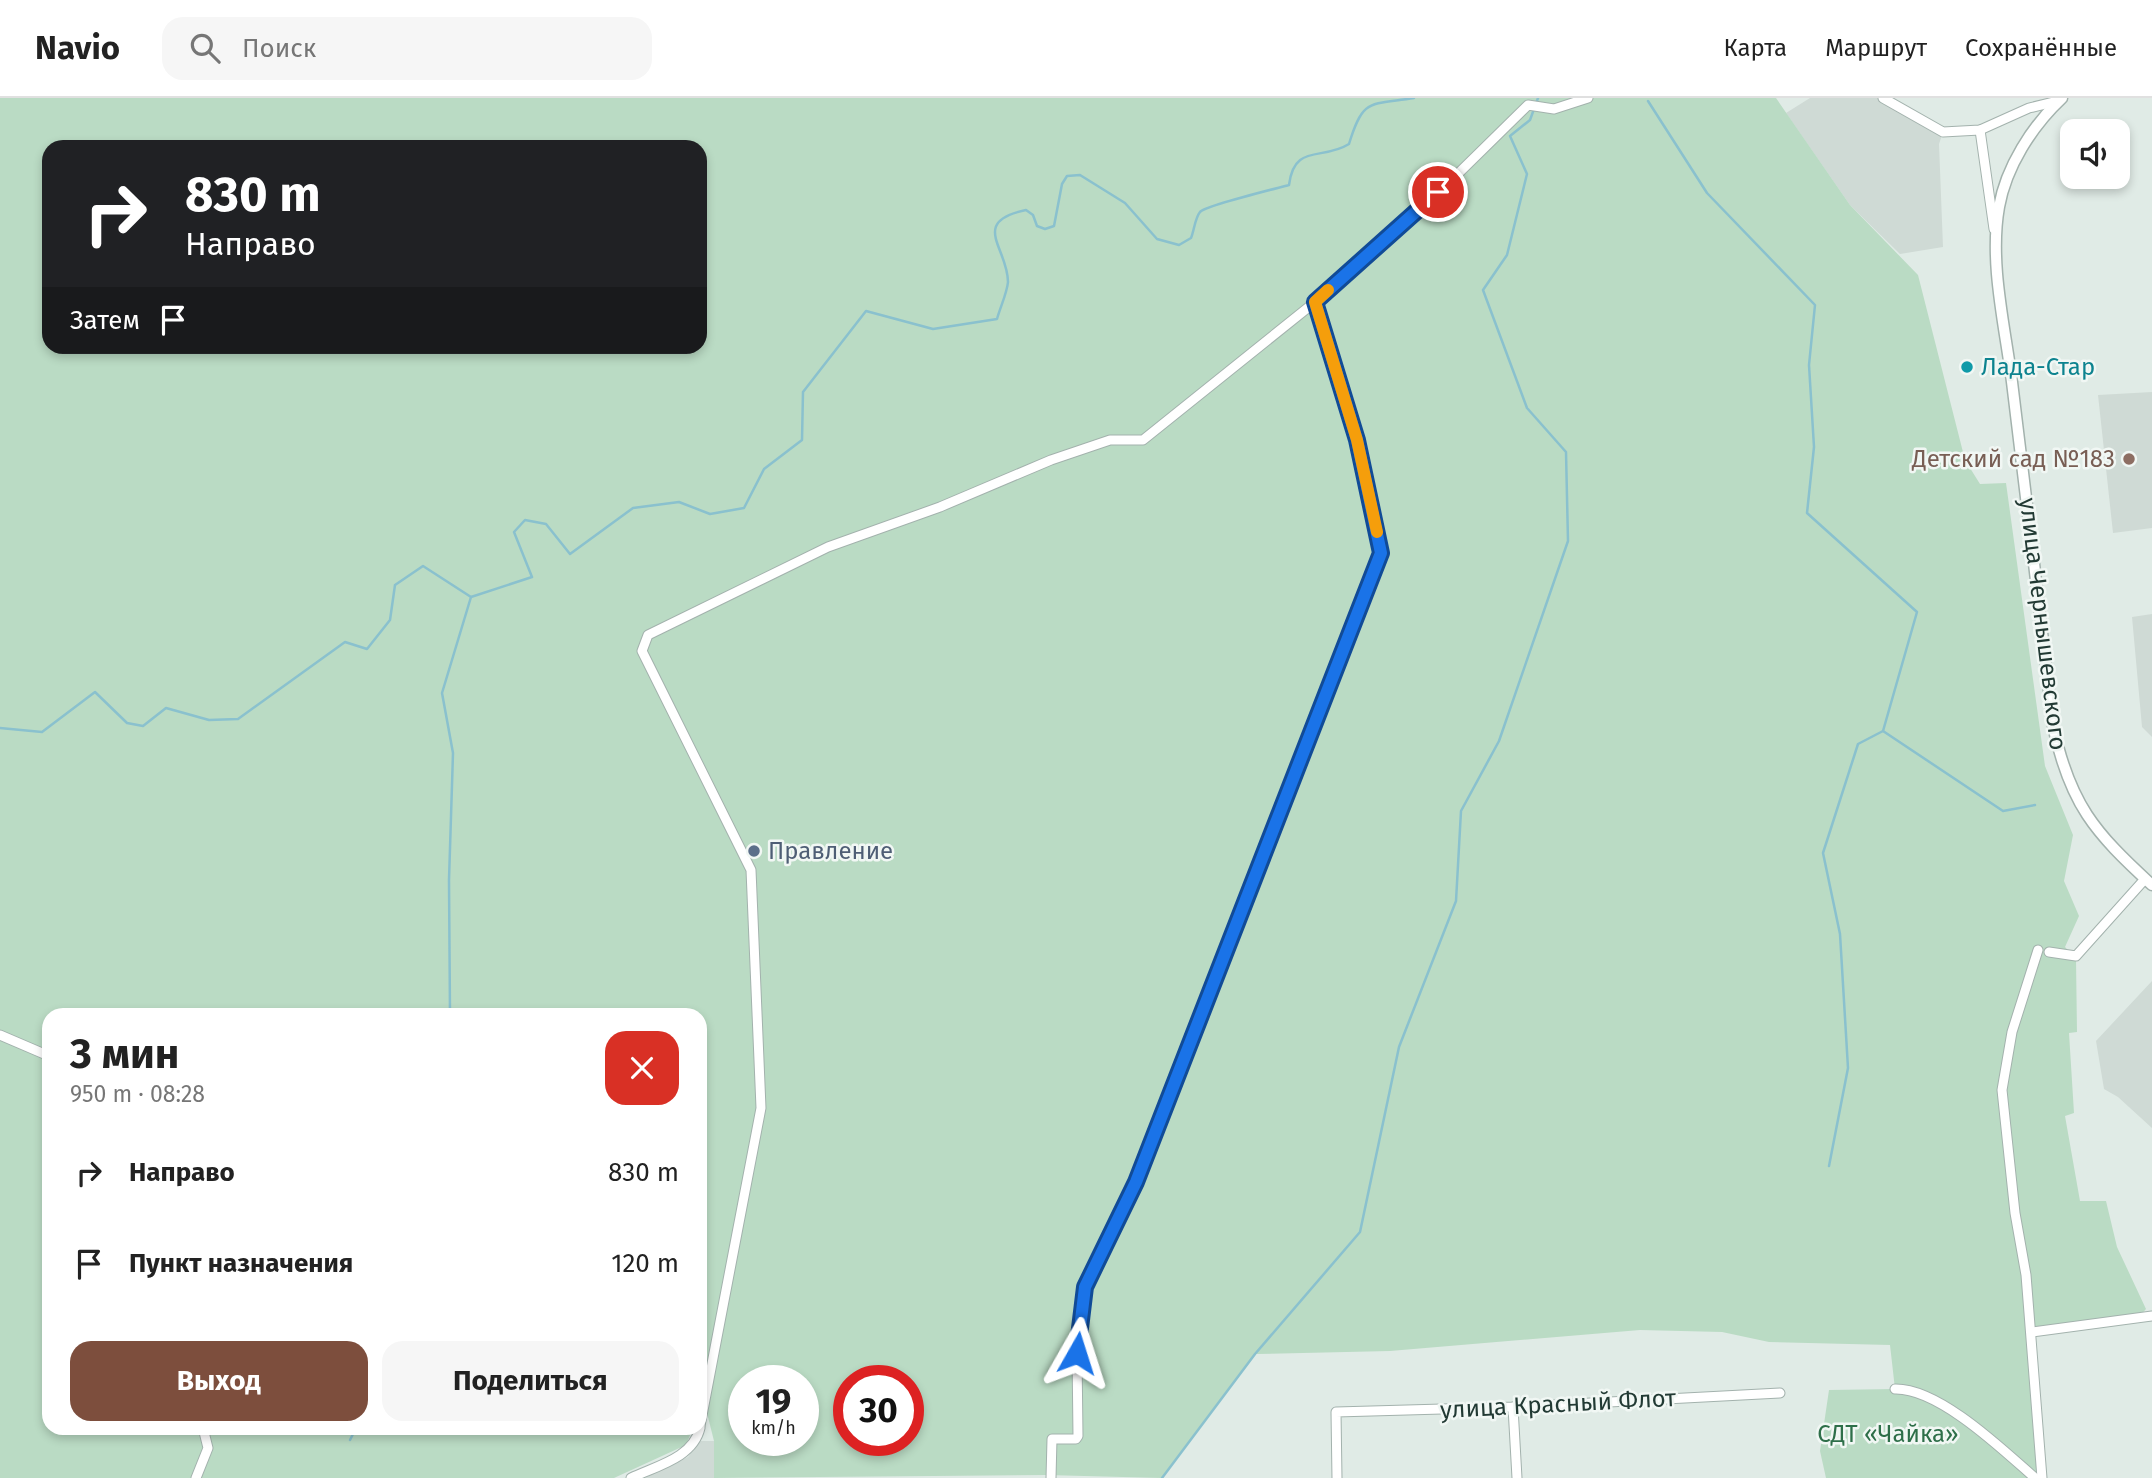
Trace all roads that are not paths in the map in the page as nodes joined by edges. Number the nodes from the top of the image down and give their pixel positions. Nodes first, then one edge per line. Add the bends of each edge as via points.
1 (1588, 98) edge
2 (1883, 98) edge
3 (2060, 100) edge
4 (1980, 130) junction
5 (1996, 241) junction
6 (1315, 302) junction
7 (2149, 882) edge
8 (2038, 950) dead end
9 (2049, 952) dead end
10 (0, 1035) edge
11 (42, 1053) edge
12 (2152, 1316) edge
13 (2032, 1332) junction
14 (1895, 1389) dead end
15 (707, 1390) edge
16 (1780, 1393) dead end
17 (1513, 1407) junction
18 (205, 1435) edge
19 (699, 1435) edge
20 (196, 1478) edge
21 (631, 1478) edge
22 (1051, 1478) edge
23 (1337, 1478) edge
24 (1517, 1478) edge
25 (2035, 1478) edge
26 (2042, 1478) edge

1 - 6 street via 1554,109 1528,105 1420,211
2 - 4 street via 1943,132
3 - 4 street
3 - 5 street, улица Чернышевского via 2026,142 2012,168 2000,203
4 - 5 street
5 - 7 street, улица Чернышевского via 2061,762 2083,813
6 - 15 street via 1143,440 1110,440 1051,460 828,547 648,635 642,650 751,870 761,1108
6 - 22 street via 1357,440 1381,553 1136,1182 1085,1287 1077,1353 1077,1436 1052,1439
7 - 9 street via 2076,956
8 - 13 street via 2012,1032 2002,1090
10 - 11 street
12 - 13 street
13 - 26 street
14 - 25 street via 1908,1389 1968,1418
16 - 17 street, улица Красный Флот
17 - 23 street, улица Красный Флот via 1336,1412
17 - 24 street
18 - 20 street via 208,1448
19 - 21 street via 687,1451

